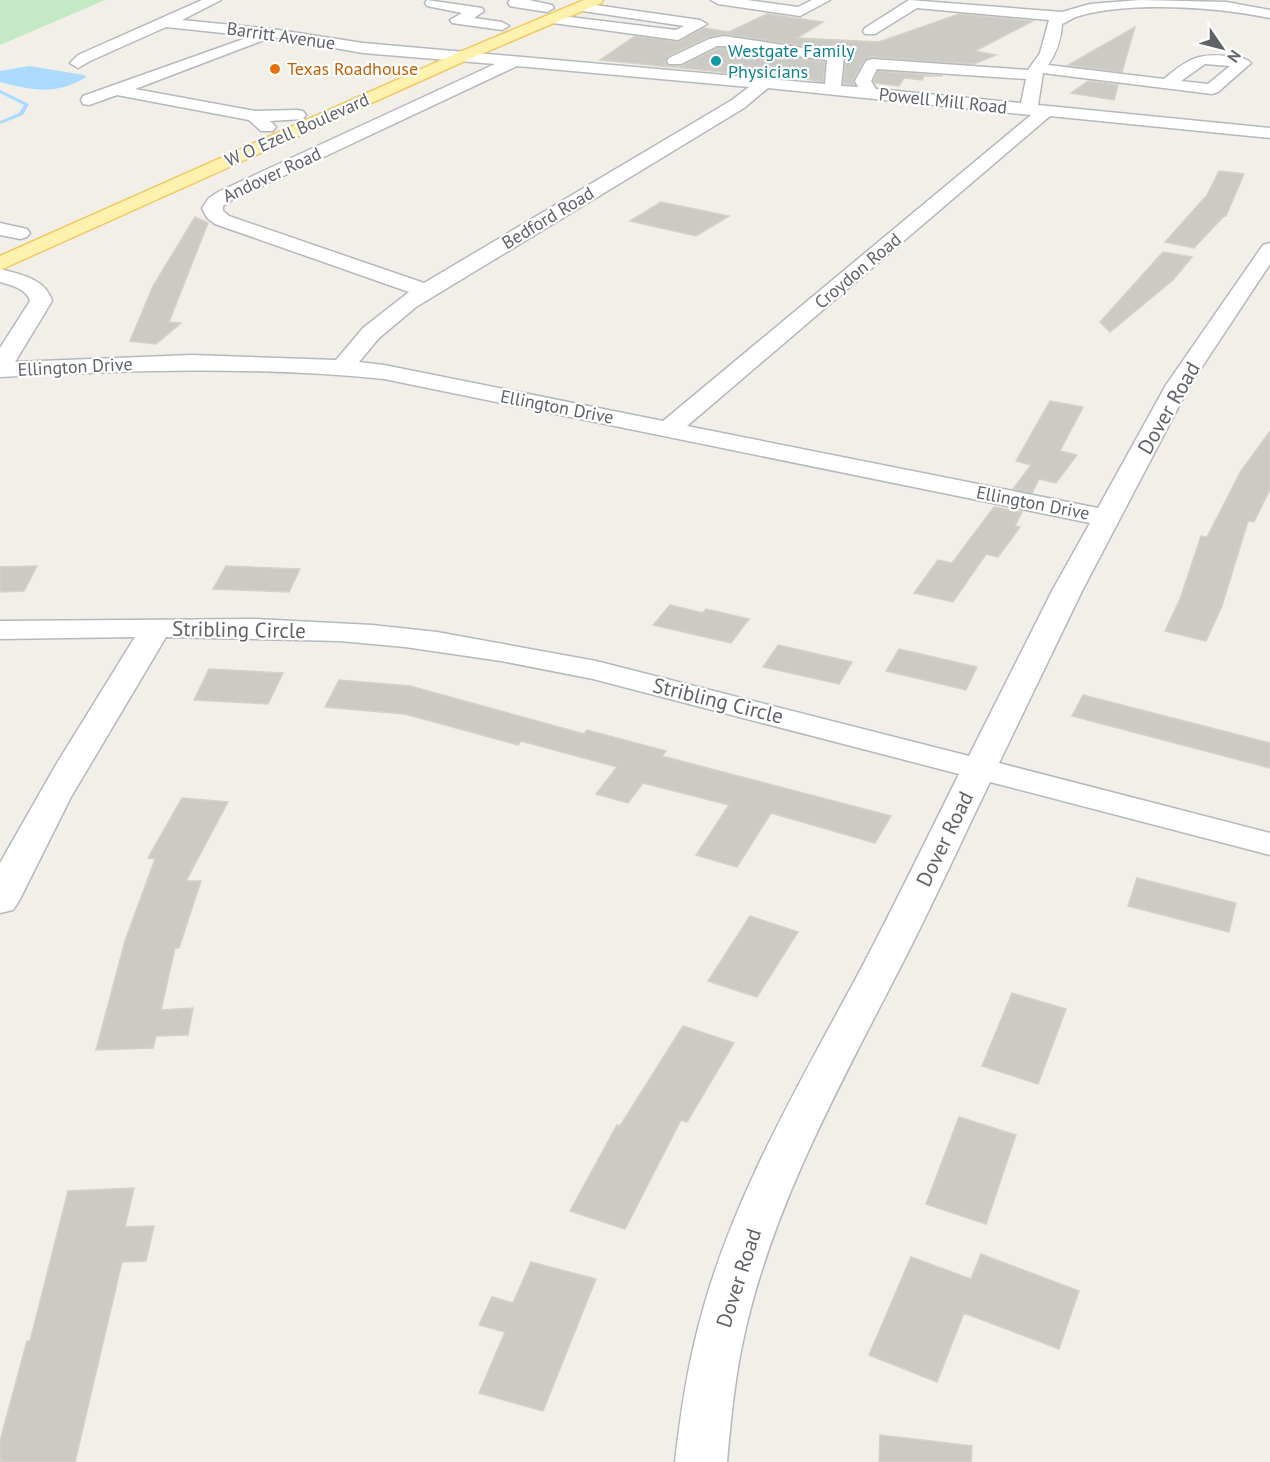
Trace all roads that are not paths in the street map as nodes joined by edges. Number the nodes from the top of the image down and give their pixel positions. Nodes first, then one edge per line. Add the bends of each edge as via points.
1 (214, 0) edge
2 (522, 0) edge
3 (718, 0) edge
4 (823, 0) edge
5 (1256, 0) edge
6 (1270, 1) edge
7 (432, 3) dead end
8 (582, 8) edge
9 (957, 8) junction
10 (550, 13) junction
11 (1270, 14) edge
12 (1065, 17) junction
13 (941, 18) dead end
14 (162, 22) junction
15 (502, 26) junction
16 (529, 30) junction
17 (870, 31) dead end
18 (272, 33) junction
19 (617, 39) dead end
20 (436, 54) junction
21 (460, 57) junction
22 (515, 62) junction
23 (78, 63) dead end
24 (650, 73) junction
25 (1035, 79) junction
26 (764, 83) junction
27 (1167, 84) dead end
28 (115, 90) junction
29 (832, 90) junction
30 (870, 94) junction
31 (925, 99) junction
32 (89, 100) dead end
33 (1038, 110) junction
34 (261, 122) junction
35 (1270, 133) edge
36 (150, 178) dead end
37 (18, 230) edge
38 (0, 242) edge
39 (1270, 249) edge
40 (0, 264) edge
41 (0, 274) edge
42 (427, 291) junction
43 (343, 367) junction
44 (0, 369) edge
45 (668, 429) junction
46 (1107, 518) junction
47 (155, 629) junction
48 (0, 630) edge
49 (980, 768) junction
50 (1270, 844) edge
51 (0, 901) edge
52 (702, 1462) edge

1 - 14 street
2 - 10 street via 515,3
3 - 4 street via 800,12
5 - 6 street
7 - 15 street via 477,11 457,20
8 - 8 street via 610,12 700,24 678,36
8 - 10 main road, W O Ezell Boulevard
9 - 12 street
9 - 13 street
9 - 17 street via 914,3
10 - 15 main road, W O Ezell Boulevard
10 - 16 main road, W O Ezell Boulevard
11 - 12 street via 1223,6 1143,3 1100,6
12 - 25 street via 1055,22 1054,36
14 - 18 street, Barritt Avenue
14 - 23 street
15 - 20 main road, W O Ezell Boulevard
16 - 19 street
16 - 21 main road, W O Ezell Boulevard
18 - 20 street, Barritt Avenue via 363,48
18 - 28 street
20 - 21 street, Powell Mill Road
20 - 34 main road, W O Ezell Boulevard via 297,115
21 - 22 street, Powell Mill Road
21 - 40 main road, W O Ezell Boulevard
22 - 24 street, Powell Mill Road via 583,58
22 - 42 street, Andover Road via 225,196 212,208 222,220
24 - 26 street, Powell Mill Road
24 - 29 street via 714,42 724,41 836,57
25 - 27 street
25 - 30 street via 872,64 863,81
25 - 31 street via 1004,90 930,84
25 - 33 street
26 - 29 street, Powell Mill Road
26 - 42 street, Bedford Road via 738,104
28 - 32 street
28 - 34 street
29 - 30 street, Powell Mill Road
30 - 31 street, Powell Mill Road
31 - 33 street, Powell Mill Road
33 - 35 street, Powell Mill Road
33 - 45 street, Croydon Road
34 - 36 main road, W O Ezell Boulevard
37 - 38 main road
39 - 46 street, Dover Road via 1178,385
41 - 44 street via 33,288 41,296
42 - 43 street, Bedford Road via 371,333
43 - 44 street, Ellington Drive via 198,363
43 - 45 street, Ellington Drive via 397,374
45 - 46 street, Ellington Drive
46 - 49 street, Dover Road
47 - 48 street, Stribling Circle
47 - 49 street, Stribling Circle via 341,632 512,652
47 - 51 street, Stribling Circle via 46,810
49 - 50 street, Stribling Circle
49 - 52 street, Dover Road via 820,1081 764,1207 721,1331 707,1402

